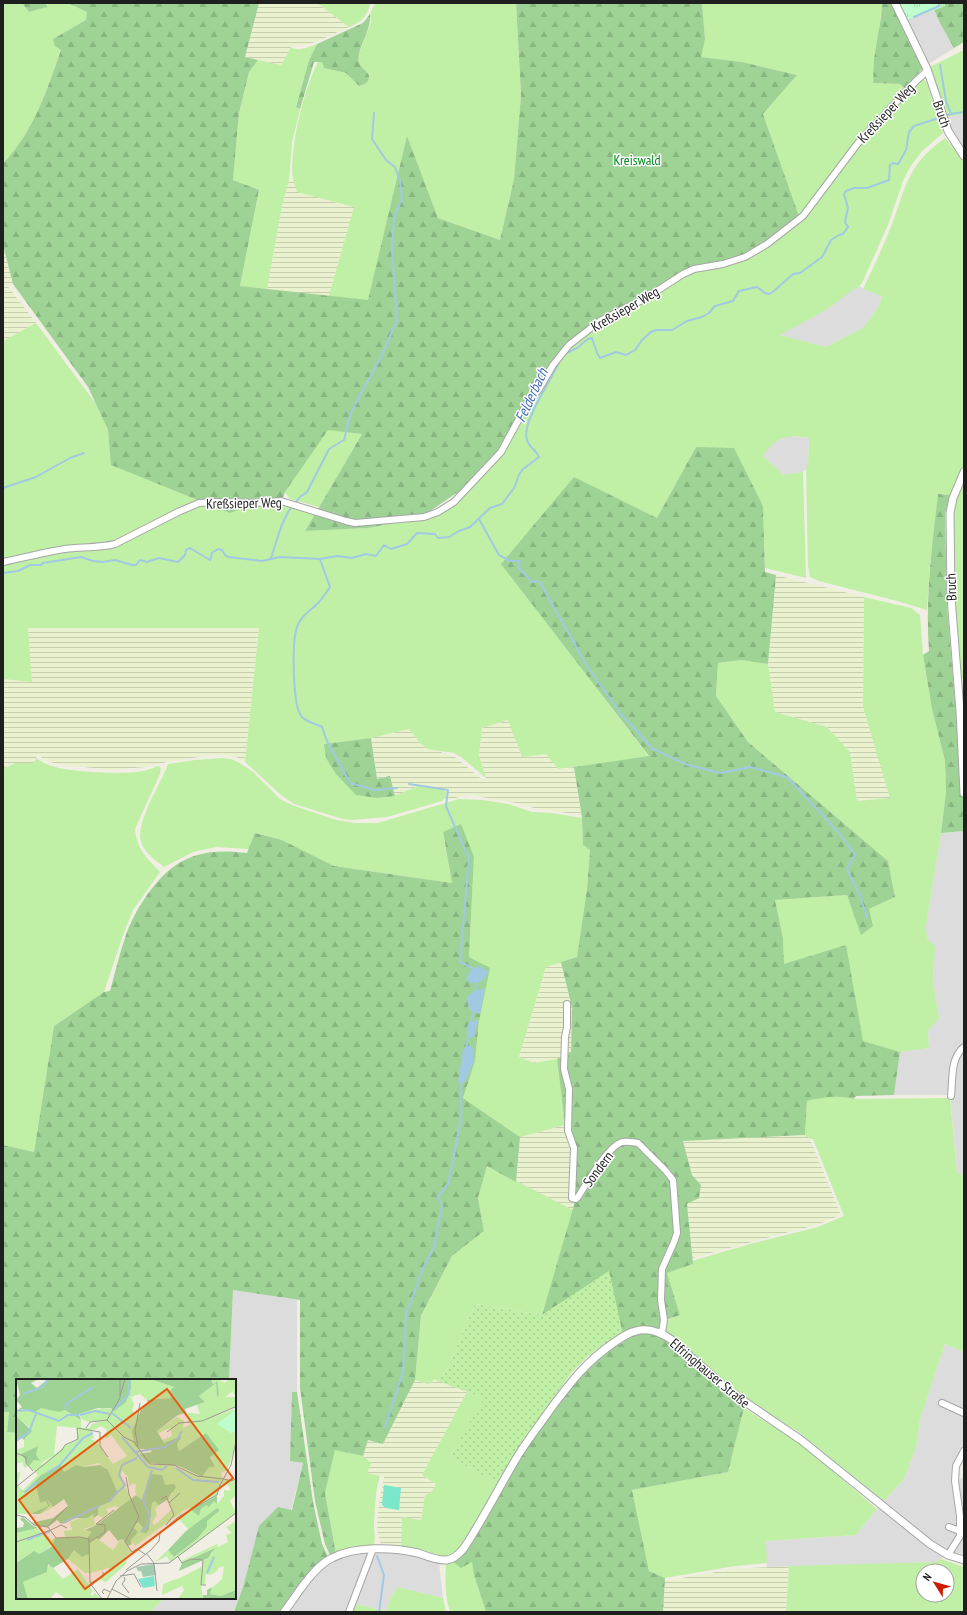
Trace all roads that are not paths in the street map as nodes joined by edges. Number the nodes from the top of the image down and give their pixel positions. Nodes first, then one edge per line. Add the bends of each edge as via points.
1 (895, 3) edge
2 (927, 70) junction
3 (964, 156) edge
4 (964, 472) edge
5 (3, 562) edge
6 (964, 793) edge
7 (567, 1004) dead end
8 (964, 1047) edge
9 (951, 1096) dead end
10 (662, 1333) junction
11 (942, 1403) dead end
12 (964, 1413) edge
13 (964, 1451) edge
14 (949, 1527) dead end
15 (960, 1531) junction
16 (376, 1549) junction
17 (948, 1555) junction
18 (964, 1560) edge
19 (284, 1612) edge
20 (349, 1612) edge

1 - 2 street, Bruch
2 - 3 street, Bruch via 948,132
2 - 5 street, Kreßsieper Weg via 858,143 803,216 767,244 737,259 683,274 646,298 600,321 570,345 527,404 501,452 454,502 438,512 424,517 355,522 281,501 214,502 189,506 115,544 52,551
4 - 6 street, Bruch via 953,498 950,513 951,597
7 - 10 street, Sondern via 564,1069 569,1089 568,1131 574,1148 572,1198 578,1197 608,1154 623,1142 638,1143 644,1147 673,1180 677,1233 662,1269
8 - 9 street via 954,1064
10 - 16 street, Elfringhauser Straße via 646,1330 631,1332 602,1350 576,1375 520,1452 473,1533 456,1556 442,1560 401,1550
10 - 17 street, Elfringhauser Straße via 732,1393 801,1440 907,1527
11 - 12 street
13 - 15 street via 956,1466 955,1481
14 - 15 street
15 - 17 street via 960,1536
16 - 19 street, Elfringhauser Straße via 340,1554 330,1558 318,1568
16 - 20 street
17 - 18 street, Elfringhauser Straße

